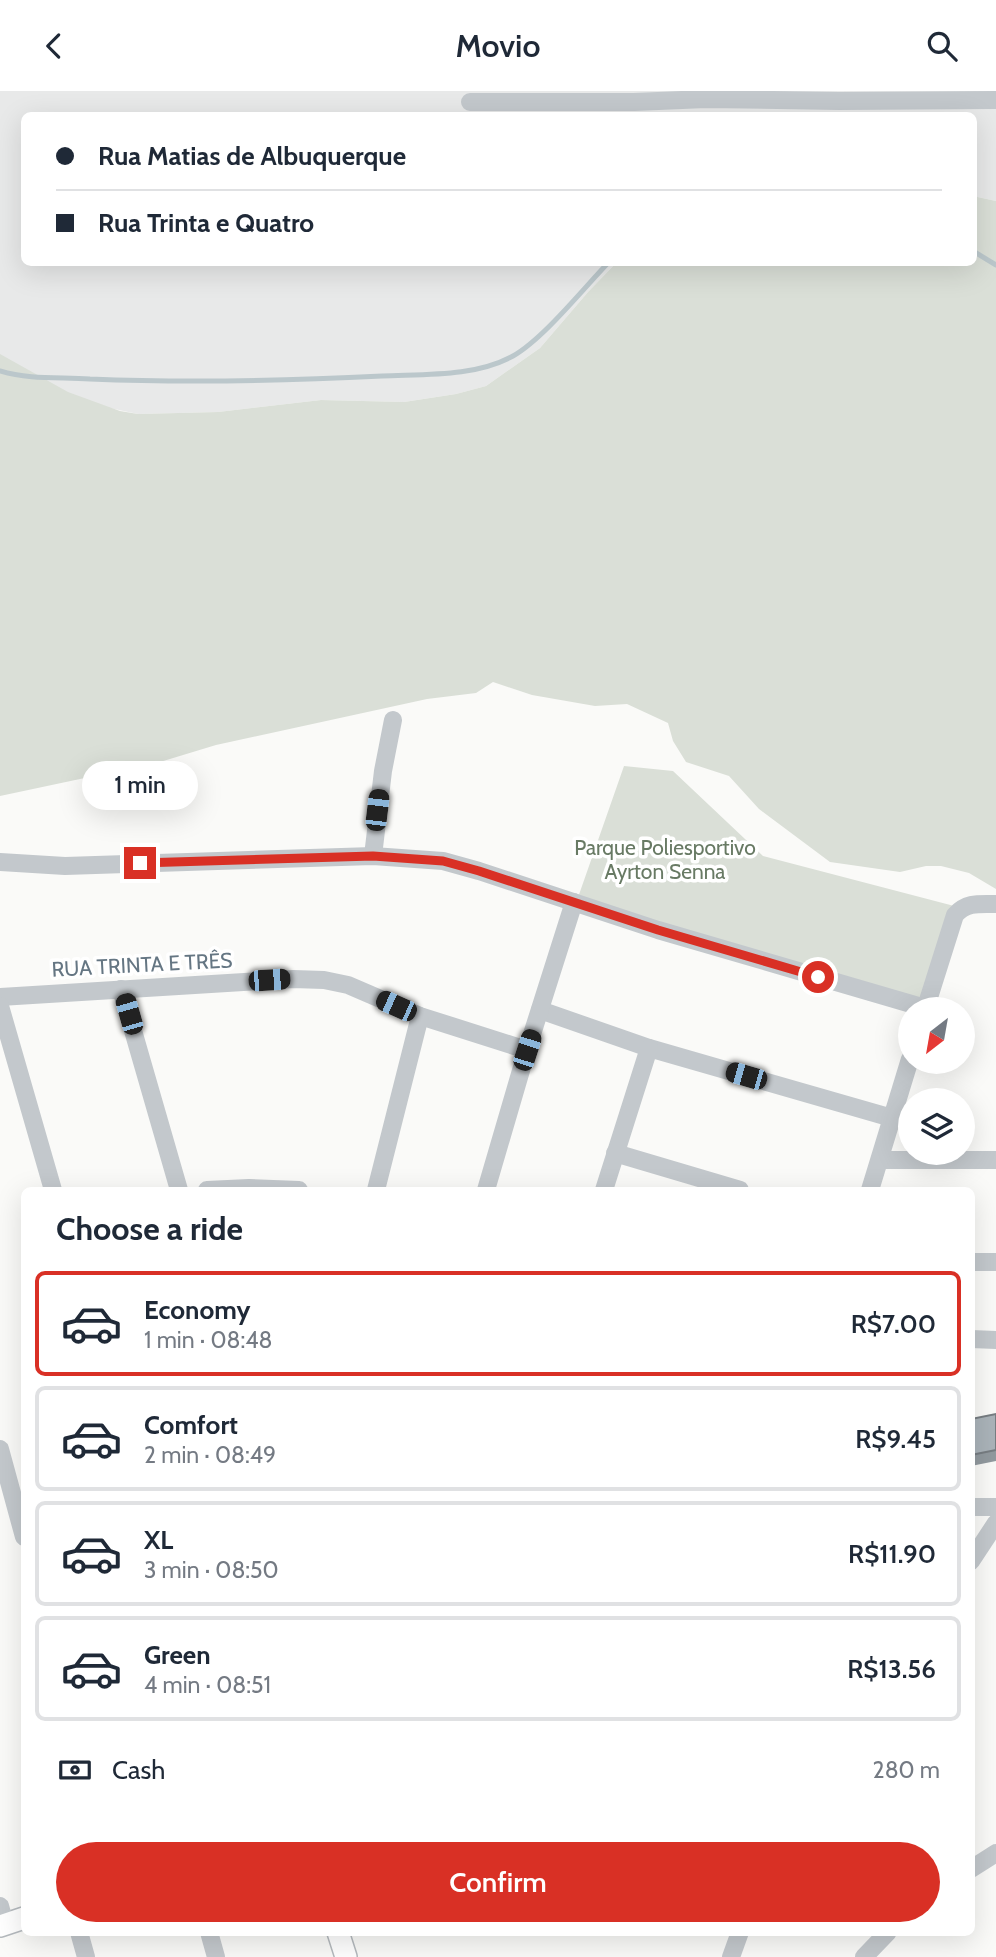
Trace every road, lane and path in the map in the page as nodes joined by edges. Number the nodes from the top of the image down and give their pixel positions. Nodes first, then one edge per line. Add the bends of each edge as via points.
1 (706, 95) edge
2 (649, 96) edge
3 (996, 100) edge
4 (470, 102) dead end
5 (393, 720) dead end
6 (373, 856) junction
7 (0, 862) edge
8 (574, 902) junction
9 (996, 904) edge
10 (121, 989) junction
11 (0, 997) edge
12 (929, 997) edge
13 (898, 1001) edge
14 (0, 1006) edge
15 (540, 1010) junction
16 (420, 1016) junction
17 (649, 1048) junction
18 (527, 1050) junction
19 (905, 1075) edge
20 (892, 1118) junction
21 (615, 1153) junction
22 (880, 1160) junction
23 (996, 1160) edge
24 (52, 1187) edge
25 (178, 1187) edge
26 (377, 1187) edge
27 (487, 1187) edge
28 (605, 1187) edge
29 (730, 1187) edge
30 (871, 1187) edge
31 (975, 1262) edge
32 (996, 1262) edge
33 (975, 1339) edge
34 (996, 1340) edge
35 (0, 1449) edge
36 (16, 1476) edge
37 (975, 1507) edge
38 (996, 1507) edge
39 (21, 1514) edge
40 (996, 1523) edge
41 (975, 1555) edge
42 (996, 1853) edge
43 (975, 1866) edge
44 (80, 1936) edge
45 (210, 1936) edge
46 (339, 1936) edge
47 (739, 1936) edge
48 (884, 1936) edge
49 (86, 1957) edge
50 (216, 1957) edge
51 (346, 1957) edge
52 (731, 1957) edge
53 (864, 1957) edge

1 - 2 street
1 - 3 street via 839,101
2 - 4 street
5 - 6 street
6 - 7 street via 65,866
6 - 8 street via 443,861
8 - 13 street
8 - 15 street
9 - 12 street via 971,904 955,915
10 - 11 street, RUA TRINTA E TRÊS
10 - 16 street, RUA TRINTA E TRÊS via 324,980 348,985
10 - 25 street
14 - 24 street
15 - 17 street
15 - 18 street
16 - 18 street, RUA TRINTA E TRÊS
16 - 26 street
17 - 20 street
17 - 21 street
18 - 27 street
19 - 20 street
20 - 22 street
21 - 28 street
21 - 29 street
22 - 23 street
22 - 30 street
31 - 32 street
33 - 34 street
35 - 36 street
36 - 39 street
37 - 38 street
40 - 41 street
42 - 43 street
44 - 49 street
45 - 50 street
46 - 51 main road
47 - 52 street
48 - 53 street

